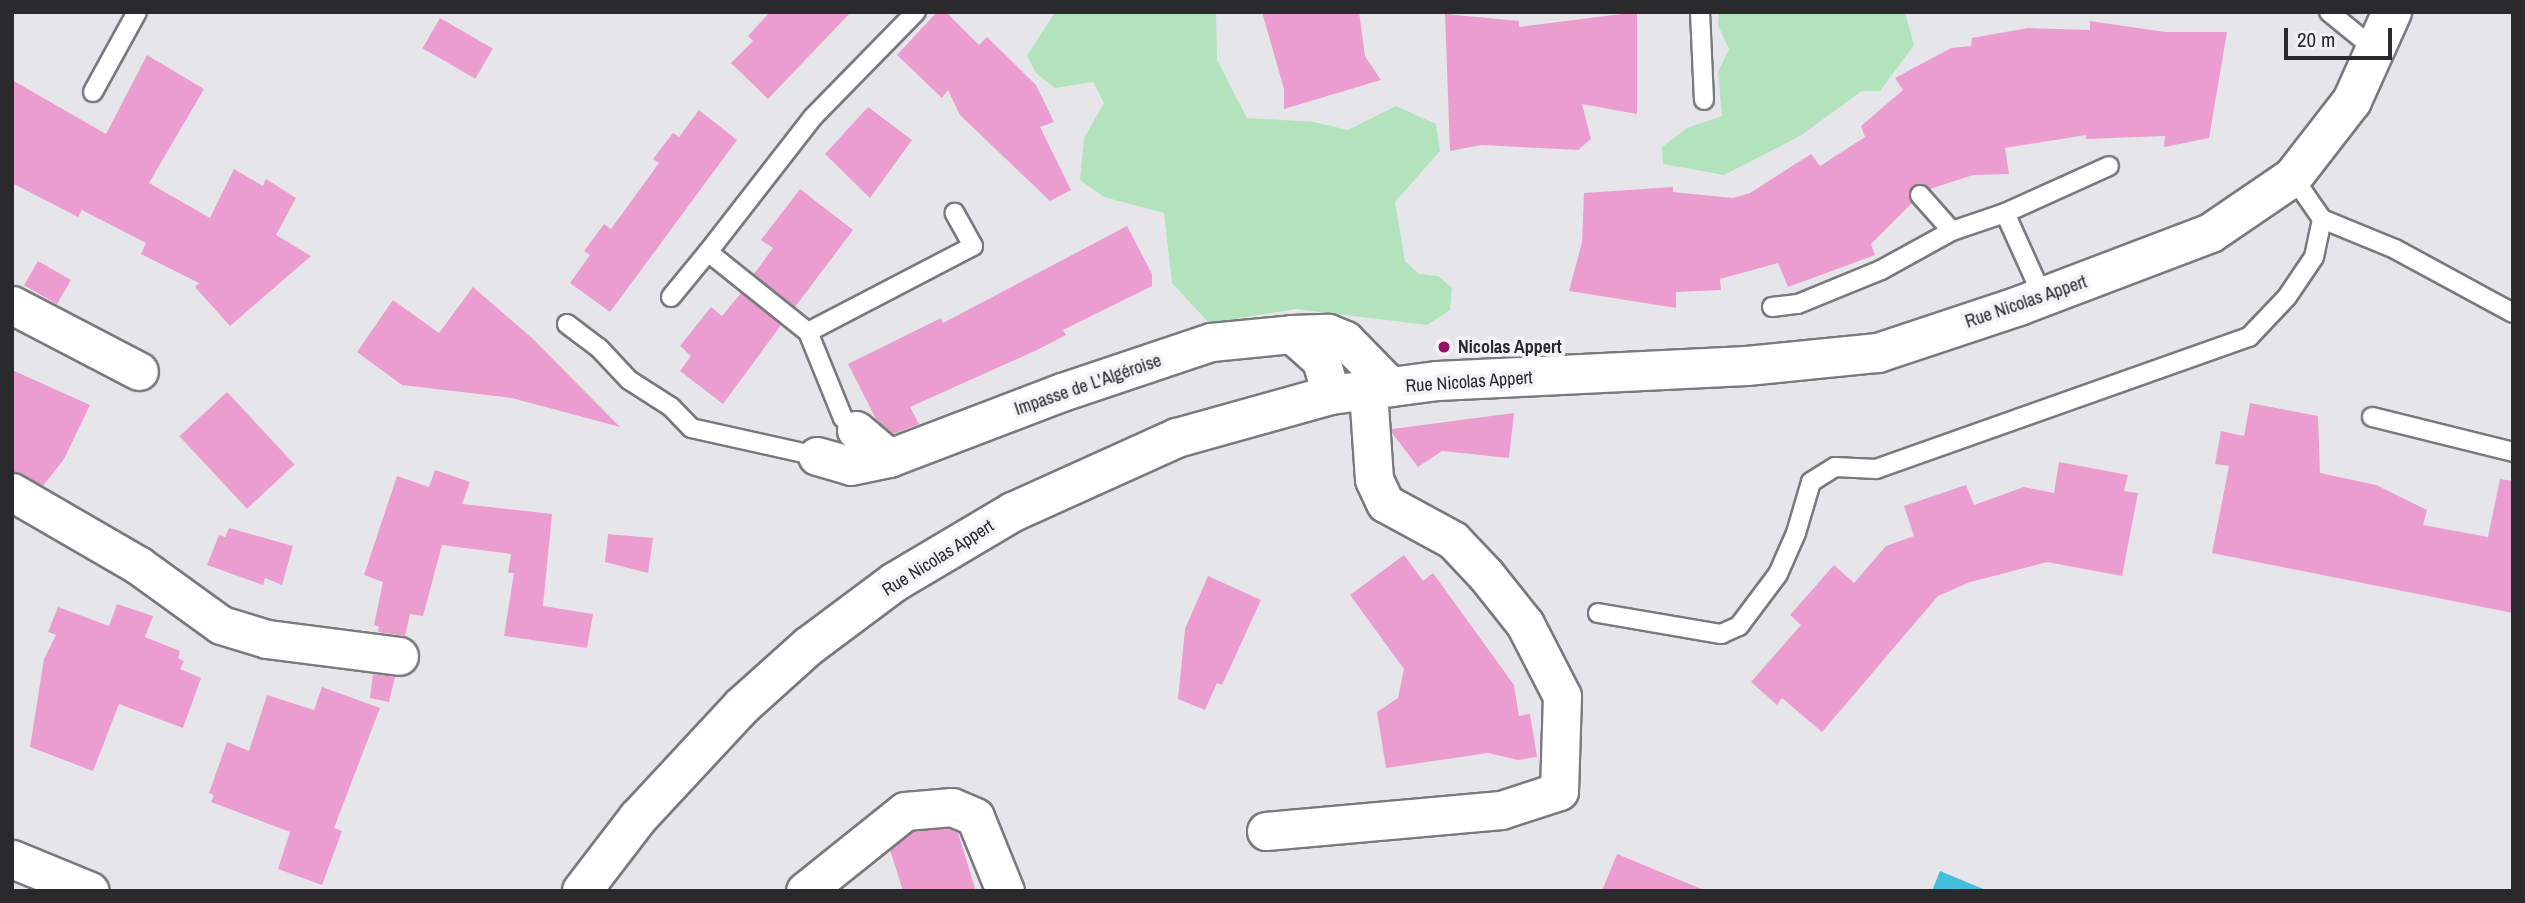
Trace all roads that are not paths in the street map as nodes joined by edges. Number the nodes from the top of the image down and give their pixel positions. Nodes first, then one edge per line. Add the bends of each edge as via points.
1 (136, 12) edge
2 (916, 12) edge
3 (1700, 12) edge
4 (2329, 12) edge
5 (2392, 12) edge
6 (2378, 52) junction
7 (93, 92) dead end
8 (1704, 100) dead end
9 (2109, 166) dead end
10 (2293, 177) junction
11 (1920, 195) dead end
12 (955, 213) dead end
13 (2005, 213) junction
14 (2322, 219) junction
15 (1952, 231) junction
16 (708, 252) junction
17 (671, 297) dead end
18 (2043, 297) junction
19 (12, 305) edge
20 (1772, 307) dead end
21 (2513, 313) edge
22 (567, 324) dead end
23 (808, 332) junction
24 (1292, 334) junction
25 (139, 371) dead end
26 (1380, 389) junction
27 (1331, 395) junction
28 (2372, 417) dead end
29 (856, 430) joint
30 (2513, 452) edge
31 (817, 456) joint
32 (890, 458) junction
33 (12, 492) edge
34 (1598, 613) dead end
35 (400, 656) dead end
36 (1266, 831) dead end
37 (13, 864) edge
38 (90, 891) edge
39 (582, 891) edge
40 (805, 891) edge
41 (1005, 891) edge

1 - 7 lane
2 - 16 lane via 813,117
3 - 8 lane
4 - 6 lane
5 - 6 street, Rue Nicolas Appert
6 - 10 street, Rue Nicolas Appert via 2329,136
9 - 13 lane
10 - 14 lane
10 - 18 street, Rue Nicolas Appert via 2211,233
11 - 15 lane
12 - 23 lane via 973,246
13 - 15 lane
13 - 18 lane
14 - 21 lane via 2395,249
14 - 34 lane via 2314,257 2287,297 2249,337 1876,469 1835,467 1811,482 1796,533 1777,574 1739,626 1721,634
15 - 20 lane via 1881,270 1798,304
16 - 17 lane
16 - 23 lane
18 - 26 street, Rue Nicolas Appert via 1878,353 1747,366
19 - 25 street
22 - 31 lane via 691,428
23 - 29 lane via 843,418
24 - 26 street, Impasse de L'Algéroise via 1328,333 1345,340
24 - 27 street via 1321,360
24 - 32 street, Impasse de L'Algéroise via 1211,342 1062,392
26 - 27 street, Rue Nicolas Appert
26 - 36 street via 1374,480 1385,503 1453,540 1525,624 1562,696 1559,791 1501,810
27 - 39 street, Rue Nicolas Appert via 1177,438 1118,461 1013,512 895,582 808,646 741,707 638,818
28 - 30 lane
29 - 32 street
31 - 32 street, Impasse de L'Algéroise via 850,466
33 - 35 street via 138,565 221,625 267,639
37 - 38 street
40 - 41 street via 905,811 952,807 975,817

